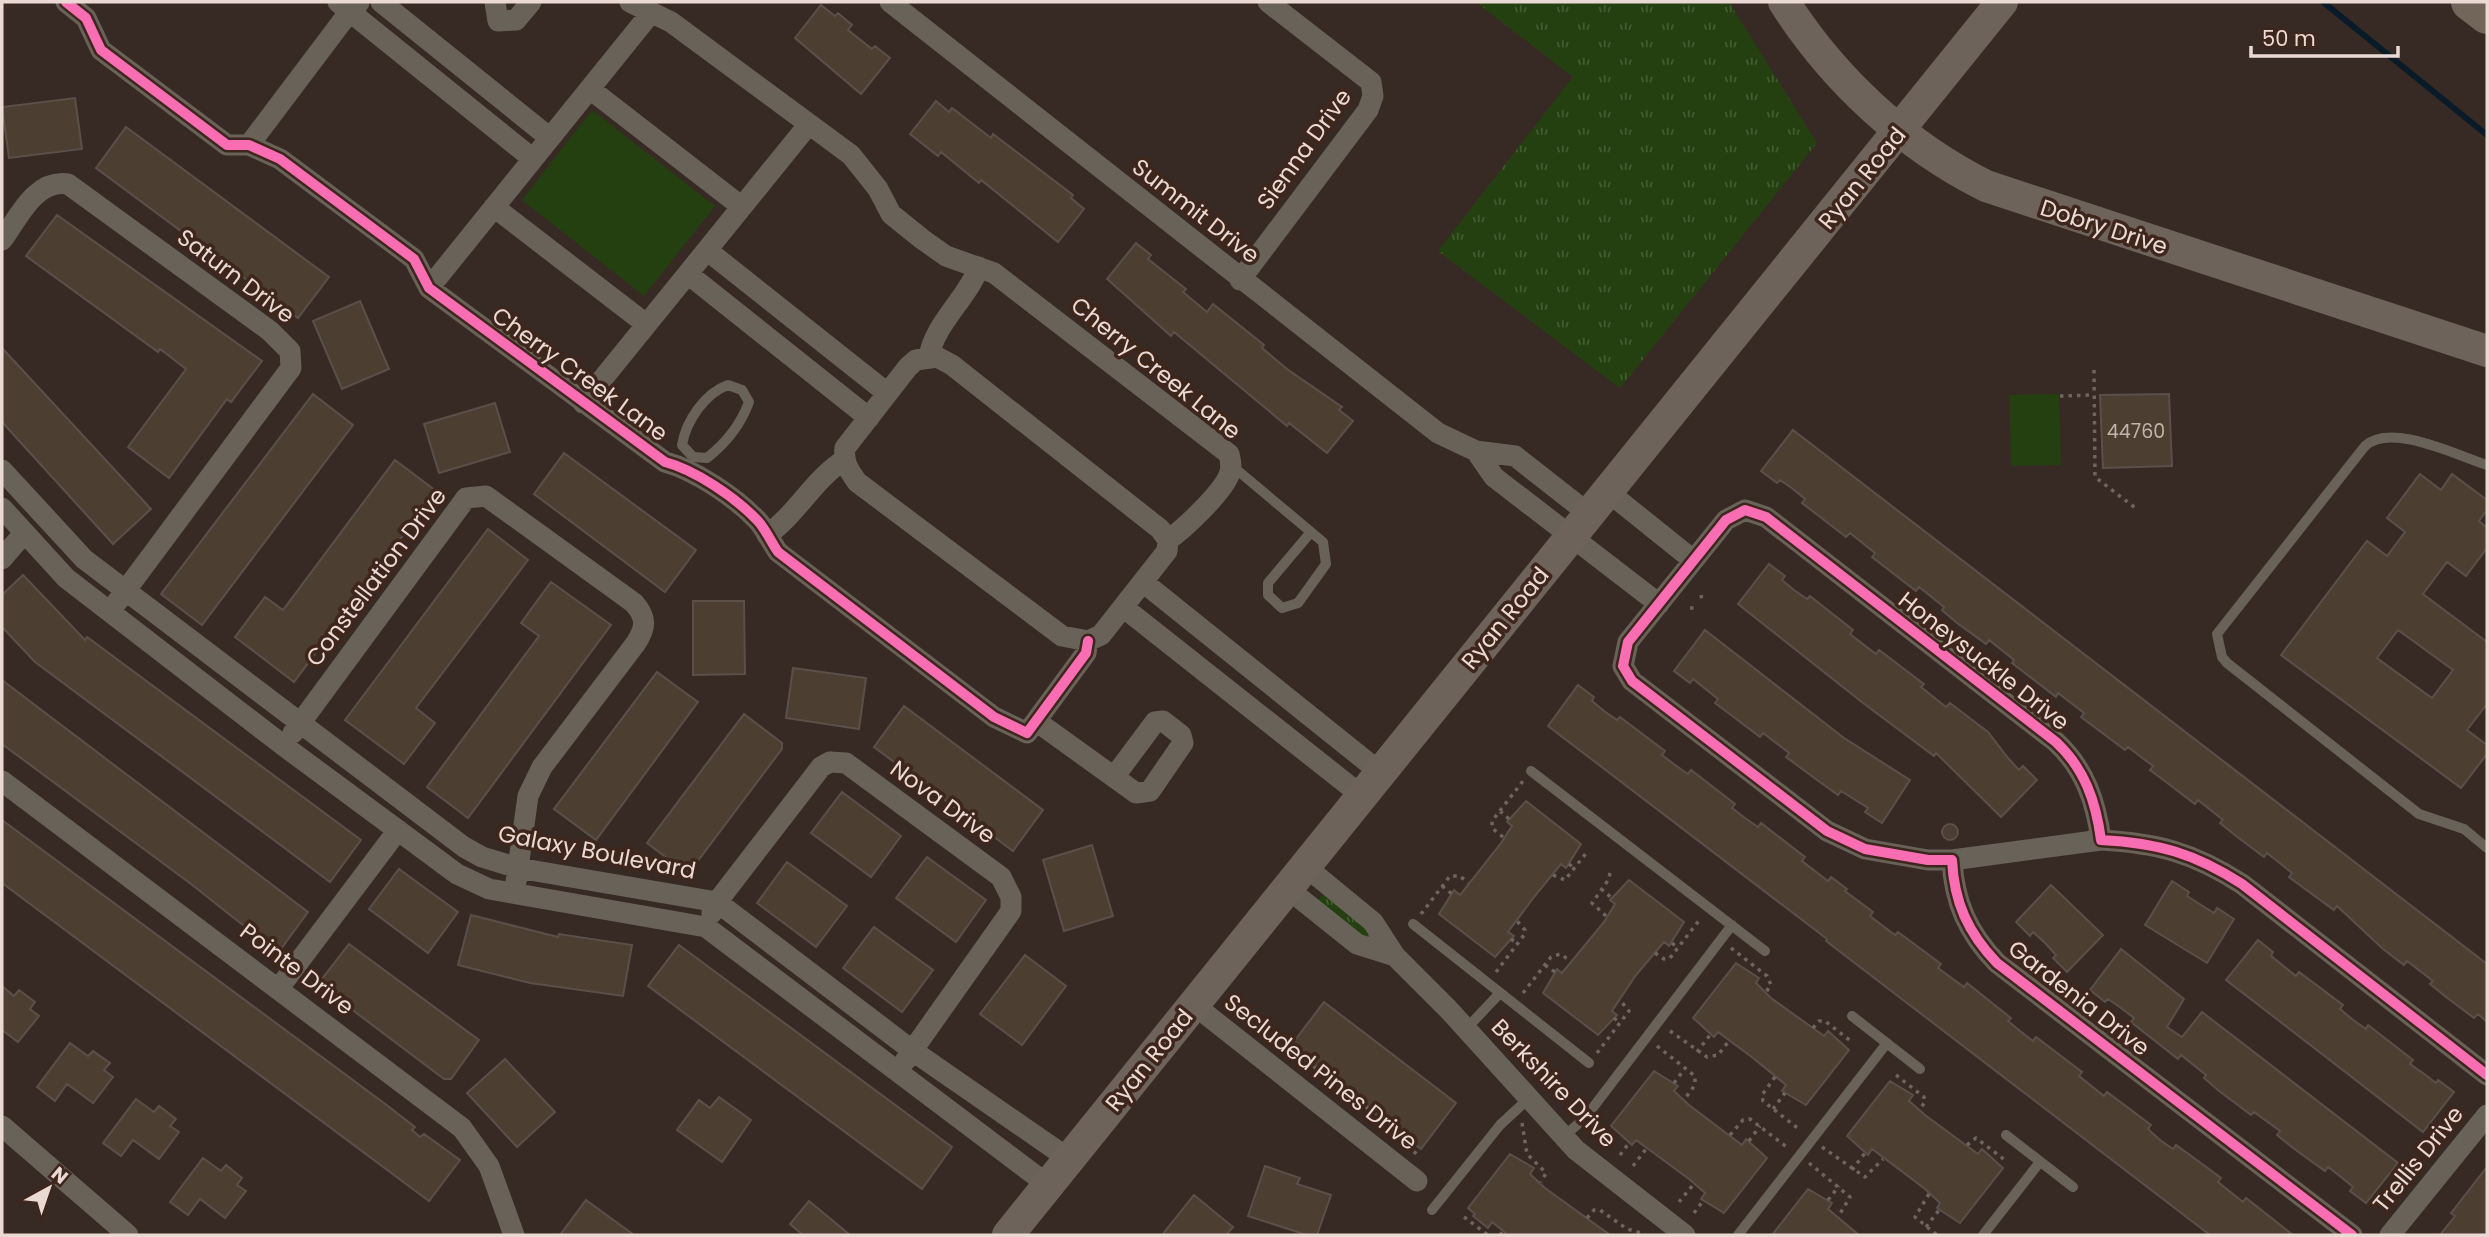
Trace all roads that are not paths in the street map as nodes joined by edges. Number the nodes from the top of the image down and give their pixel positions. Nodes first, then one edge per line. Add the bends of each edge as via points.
1 (66, 2) edge
2 (381, 2) edge
3 (495, 2) edge
4 (531, 2) edge
5 (630, 2) edge
6 (890, 2) edge
7 (1268, 2) edge
8 (1784, 2) edge
9 (2002, 2) edge
10 (2470, 2) edge
11 (350, 5) edge
12 (650, 14) junction
13 (2487, 15) edge
14 (457, 63) junction
15 (440, 84) junction
16 (590, 89) junction
17 (809, 124) junction
18 (1901, 130) junction
19 (550, 138) junction
20 (249, 145) junction
21 (533, 159) junction
22 (742, 207) junction
23 (494, 208) junction
24 (2, 240) edge
25 (708, 251) junction
26 (979, 267) junction
27 (688, 274) junction
28 (1240, 280) junction
29 (429, 288) junction
30 (646, 324) junction
31 (2487, 351) edge
32 (929, 358) junction
33 (887, 393) junction
34 (583, 403) junction
35 (869, 418) junction
36 (1476, 451) junction
37 (844, 460) junction
38 (690, 462) junction
39 (1231, 466) junction
40 (2487, 466) edge
41 (2, 470) edge
42 (2, 508) edge
43 (1589, 514) junction
44 (1311, 532) junction
45 (24, 533) junction
46 (767, 535) junction
47 (1168, 540) junction
48 (2, 559) edge
49 (1693, 561) junction
50 (1143, 582) junction
51 (125, 591) junction
52 (1659, 604) junction
53 (1123, 607) junction
54 (109, 612) junction
55 (1088, 641) junction
56 (1036, 721) junction
57 (300, 724) junction
58 (284, 746) junction
59 (1529, 774) road end
60 (1114, 777) dead end
61 (2, 781) edge
62 (1371, 784) junction
63 (398, 830) junction
64 (2101, 840) junction
65 (2487, 848) edge
66 (1952, 860) junction
67 (518, 868) junction
68 (1296, 877) junction
69 (514, 895) junction
70 (717, 902) junction
71 (1415, 921) road end
72 (1732, 925) junction
73 (706, 927) junction
74 (1765, 951) dead end
75 (279, 988) junction
76 (1500, 993) junction
77 (1193, 1004) junction
78 (1852, 1016) dead end
79 (1466, 1030) junction
80 (1886, 1043) junction
81 (913, 1051) junction
82 (1591, 1061) road end
83 (1920, 1069) dead end
84 (897, 1071) junction
85 (2487, 1075) edge
86 (1528, 1099) junction
87 (2487, 1115) edge
88 (2, 1126) edge
89 (2006, 1136) dead end
90 (1563, 1138) junction
91 (1069, 1159) junction
92 (2040, 1162) junction
93 (1417, 1181) dead end
94 (1048, 1185) junction
95 (2073, 1187) dead end
96 (1432, 1210) dead end
97 (1671, 1231) edge
98 (128, 1235) edge
99 (514, 1235) edge
100 (1008, 1235) edge
101 (1738, 1235) edge
102 (1983, 1235) edge
103 (2353, 1235) edge
104 (2390, 1235) edge

1 - 20 street, Cherry Creek Lane via 86,18 101,50 227,145
2 - 14 street
3 - 4 street via 498,21 516,20
5 - 12 street, Cherry Creek Lane
6 - 28 street, Summit Drive
7 - 28 street, Sienna Drive via 1371,82 1373,96 1368,110
8 - 18 main road, Dobry Drive via 1828,64
9 - 18 main road, Ryan Road
10 - 13 highway
11 - 15 street
11 - 20 street
12 - 16 street
12 - 17 street, Cherry Creek Lane via 671,22
14 - 15 street
14 - 19 street
15 - 21 street
16 - 19 street
16 - 22 street
17 - 22 street, Cherry Creek Lane
17 - 26 street, Cherry Creek Lane via 864,169 891,215 946,256
18 - 31 main road, Dobry Drive via 1965,176 2007,195
18 - 43 main road, Ryan Road
19 - 21 street
20 - 29 street, Cherry Creek Lane via 281,159 414,259
21 - 23 street
22 - 25 street, Cherry Creek Lane
23 - 29 street
23 - 30 street
24 - 51 street, Saturn Drive via 39,190 48,184 68,184 270,331 290,351 290,368
25 - 27 street, Cherry Creek Lane
25 - 33 street
26 - 32 street via 964,299 938,331
26 - 39 street, Cherry Creek Lane via 994,273 1229,454
27 - 30 street, Cherry Creek Lane
27 - 35 street
28 - 36 street, Summit Drive via 1438,433
29 - 34 street, Cherry Creek Lane
30 - 34 street, Cherry Creek Lane
32 - 33 street via 916,360
32 - 47 street via 952,365 1160,529
33 - 35 street
34 - 38 street, Cherry Creek Lane via 665,462
35 - 37 street via 845,448
36 - 43 street, Summit Drive via 1515,456
36 - 43 street, Summit Drive via 1494,477
37 - 46 street
37 - 55 street via 857,482 1062,636
38 - 38 lane via 707,458 720,448 743,418 749,402 742,390 728,385 716,389 698,410 684,432 682,445
38 - 46 street, Cherry Creek Lane via 758,520
39 - 44 lane
39 - 47 street, Cherry Creek Lane via 1228,478 1181,532
40 - 65 lane via 2403,438 2375,438 2217,634 2227,663 2419,814 2463,829
41 - 51 street, Galaxy Boulevard via 84,559
42 - 45 street
43 - 49 street
43 - 52 street
43 - 62 main road, Ryan Road
44 - 44 lane via 1323,542 1326,564 1298,603 1282,608 1268,595 1268,583
45 - 48 street
45 - 54 street via 66,578
46 - 56 street, Cherry Creek Lane via 778,552 994,717 1027,733
47 - 50 street, Cherry Creek Lane via 1167,551
49 - 52 street, Honeysuckle Drive
49 - 64 street, Honeysuckle Drive via 1735,513 1751,511 1766,517 2068,754 2088,786
50 - 53 street, Cherry Creek Lane
50 - 62 street
51 - 54 street, Saturn Drive
51 - 57 street, Galaxy Boulevard
52 - 66 street via 1628,642 1622,658 1626,674 1641,690 1827,831 1865,849
53 - 55 street, Cherry Creek Lane via 1101,635
53 - 62 street
54 - 58 street
55 - 56 street, Cherry Creek Lane via 1086,653
56 - 60 street
57 - 58 street, Constellation Drive
57 - 67 street, Galaxy Boulevard via 464,846
57 - 67 street, Constellation Drive via 466,498 485,496 634,604 645,621 636,643 542,767 528,796
58 - 63 street
59 - 72 lane
61 - 75 street, Pointe Drive
62 - 68 main road, Ryan Road
63 - 69 street via 474,883
63 - 75 street
64 - 66 street
64 - 85 street via 2158,845 2216,868
66 - 103 street, Gardenia Drive via 1964,919 1997,962
67 - 69 street, Constellation Drive
67 - 70 street, Galaxy Boulevard
68 - 77 main road, Ryan Road
68 - 79 street, Berkshire Drive via 1357,944 1395,956
69 - 73 street
70 - 73 street, Nova Drive
70 - 81 street, Galaxy Boulevard
70 - 81 street, Nova Drive via 821,767 830,762 846,763 1001,877 1011,897 1011,911
71 - 76 lane
72 - 74 lane
72 - 90 lane via 1585,1118
73 - 84 street
75 - 99 street, Pointe Drive via 462,1128 489,1166
76 - 79 lane
76 - 82 lane
77 - 91 main road, Ryan Road
77 - 93 street, Secluded Pines Drive
78 - 80 lane
79 - 86 street, Berkshire Drive
80 - 83 lane
80 - 101 lane
81 - 84 street, Nova Drive
81 - 91 street, Galaxy Boulevard
84 - 94 street
86 - 90 street, Berkshire Drive
86 - 96 lane via 1500,1125
87 - 104 street, Trellis Drive
88 - 98 street
89 - 92 lane
90 - 97 street, Berkshire Drive
91 - 94 main road, Ryan Road
92 - 95 lane
92 - 102 lane
94 - 100 main road, Ryan Road

